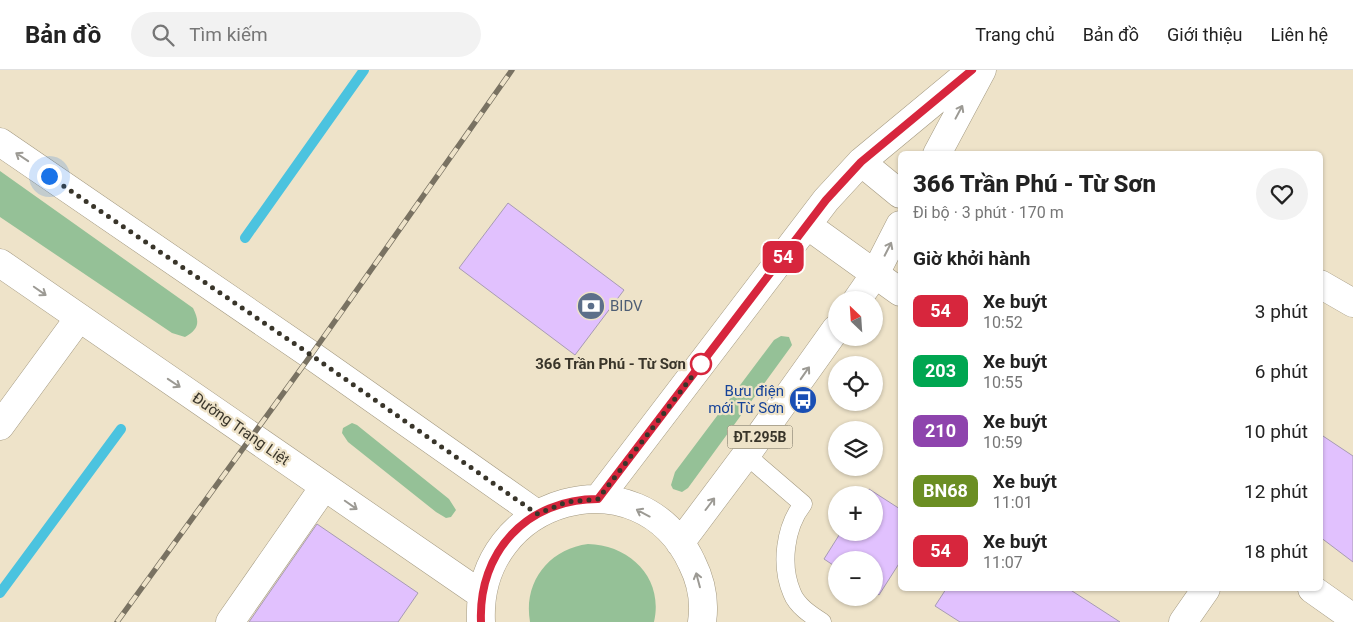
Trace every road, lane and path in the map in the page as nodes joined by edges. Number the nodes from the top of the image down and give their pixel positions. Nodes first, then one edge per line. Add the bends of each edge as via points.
1 (972, 70) edge
2 (982, 70) edge
3 (0, 142) edge
4 (939, 151) edge
5 (861, 162) junction
6 (898, 192) edge
7 (807, 225) junction
8 (898, 229) edge
9 (0, 263) edge
10 (875, 274) junction
11 (1323, 286) edge
12 (863, 291) edge
13 (898, 291) edge
14 (1353, 303) edge
15 (79, 318) junction
16 (828, 340) edge
17 (0, 426) edge
18 (746, 456) junction
19 (324, 486) junction
20 (598, 499) junction
21 (537, 514) junction
22 (680, 543) junction
23 (1205, 591) edge
24 (1315, 591) edge
25 (482, 595) junction
26 (1353, 618) edge
27 (230, 622) edge
28 (481, 622) edge
29 (702, 622) edge
30 (822, 622) edge
31 (1183, 622) edge

1 - 5 main road
4 -> 2 main road
21 -> 3 main road via 320,360
5 - 6 main road
5 - 7 main road
7 - 10 main road
7 - 20 main road
10 -> 8 main road
9 -> 15 main road, Đường Trang Liệt
10 - 12 main road
10 - 13 main road
11 - 14 main road
15 - 17 main road
15 -> 19 main road, Đường Trang Liệt
18 -> 16 main road, ĐT.295B
22 -> 18 main road, ĐT.295B
18 - 30 lane via 803,504 787,534 788,574 792,593 802,608
19 -> 25 main road, Đường Trang Liệt
19 - 27 main road
20 - 21 main road via 567,502
22 -> 20 main road via 663,525 646,514 628,505
21 - 25 main road via 521,525 500,548 489,569
29 -> 22 main road via 698,576
23 - 31 main road
24 - 26 main road
25 - 28 main road

